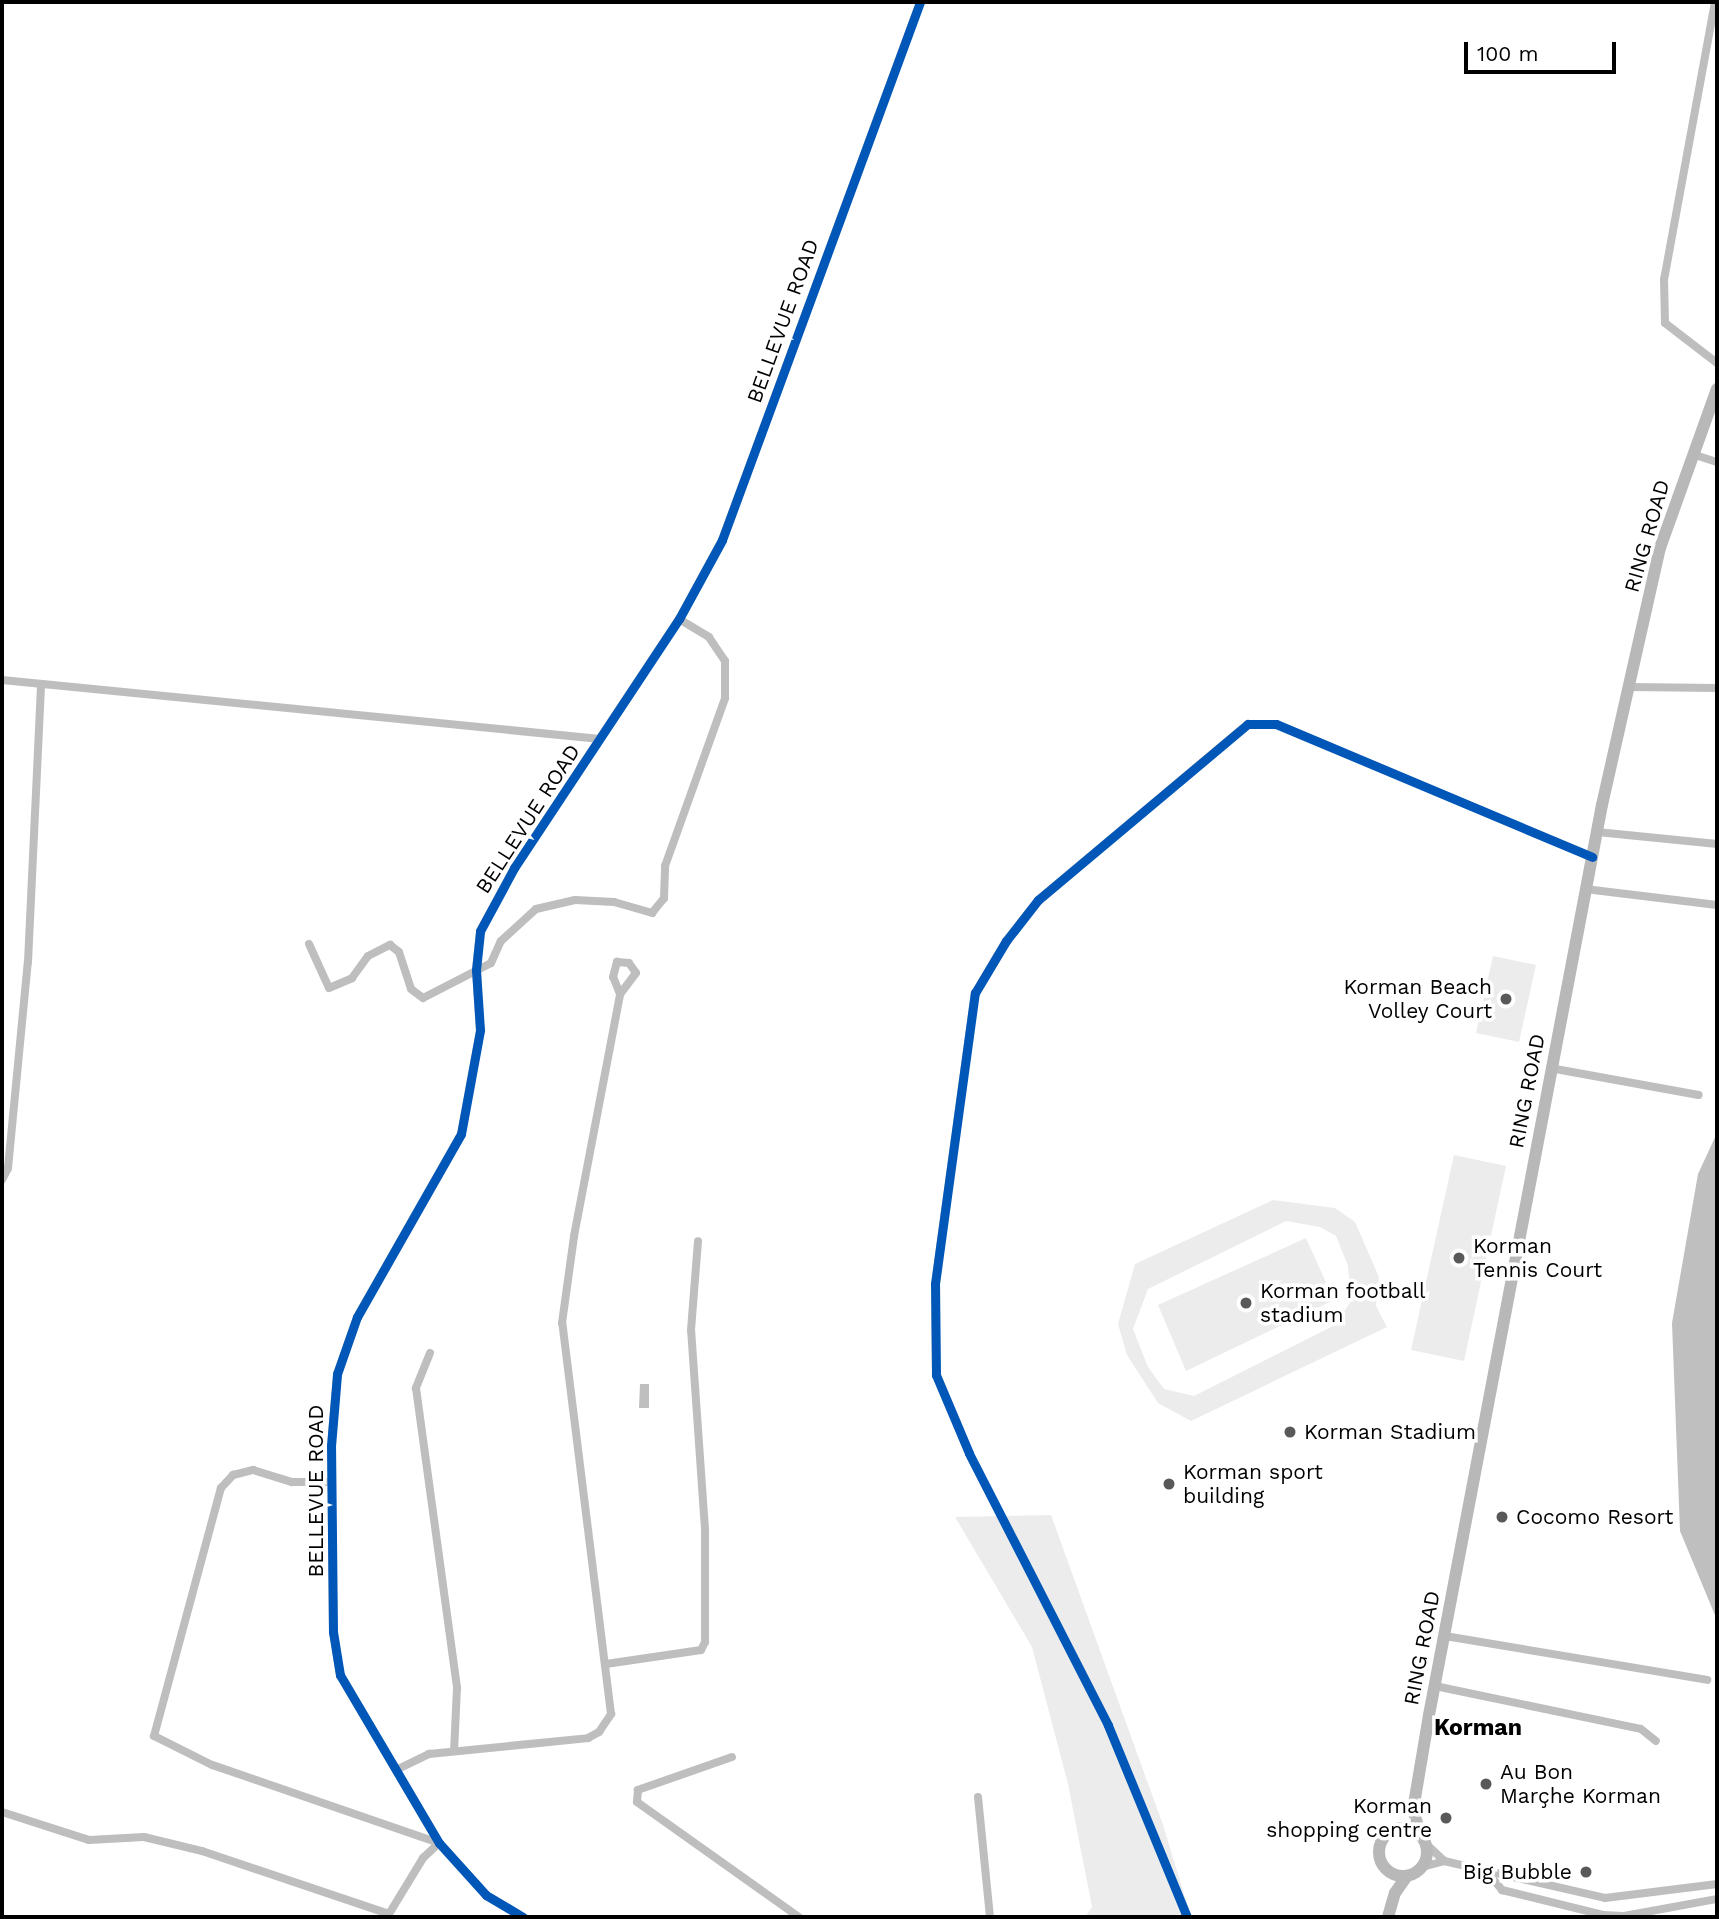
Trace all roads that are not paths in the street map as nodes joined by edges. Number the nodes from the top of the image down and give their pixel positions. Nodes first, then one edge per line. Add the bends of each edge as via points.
1 (920, 2) edge
2 (1715, 2) edge
3 (1717, 363) edge
4 (1717, 389) edge
5 (1692, 454) junction
6 (1717, 462) edge
7 (679, 619) junction
8 (2, 680) edge
9 (41, 684) junction
10 (1629, 687) junction
11 (1717, 688) edge
12 (600, 739) junction
13 (1597, 832) junction
14 (1717, 844) edge
15 (1592, 858) junction
16 (1585, 889) junction
17 (1717, 905) edge
18 (309, 944) dead end
19 (476, 970) junction
20 (620, 994) dead end
21 (1550, 1068) junction
22 (1699, 1095) dead end
23 (2, 1180) edge
24 (698, 1241) dead end
25 (430, 1353) dead end
26 (331, 1482) junction
27 (1445, 1636) junction
28 (606, 1664) junction
29 (1707, 1680) dead end
30 (1435, 1686) junction
31 (1656, 1741) dead end
32 (454, 1751) junction
33 (732, 1757) dead end
34 (396, 1770) junction
35 (978, 1797) dead end
36 (1413, 1810) junction
37 (2, 1812) edge
38 (1395, 1829) junction
39 (1423, 1839) junction
40 (439, 1843) junction
41 (1444, 1861) junction
42 (1422, 1867) junction
43 (1386, 1869) junction
44 (1489, 1874) junction
45 (1407, 1876) junction
46 (1717, 1884) edge
47 (1678, 1890) junction
48 (1653, 1894) junction
49 (1585, 1895) junction
50 (1625, 1899) junction
51 (1717, 1899) edge
52 (1392, 1900) junction
53 (1687, 1905) junction
54 (1582, 1910) junction
55 (1656, 1911) junction
56 (388, 1916) edge
57 (1624, 1916) edge
58 (523, 1917) edge
59 (799, 1917) edge
60 (990, 1917) edge
61 (1187, 1917) edge
62 (1388, 1917) edge

1 - 7 street, BELLEVUE ROAD via 722,541
2 - 3 street via 1664,279 1665,323
4 - 5 main road, RING ROAD
5 - 6 street
5 - 10 main road, RING ROAD via 1660,548
7 - 12 street, BELLEVUE ROAD
7 - 19 street via 709,637 725,661 725,698 665,866 664,898 652,914 614,902 575,900 536,909 501,941 491,963
8 - 9 street
9 - 12 street
9 - 23 street via 28,962 8,1168
10 - 11 street
10 - 13 main road, RING ROAD
12 - 19 street, BELLEVUE ROAD via 494,898 480,932
13 - 14 street
13 - 15 main road, RING ROAD
15 - 16 main road, RING ROAD
15 - 61 street via 1276,724 1248,724 1038,900 975,993 935,1284 936,1375 969,1453 1108,1725
16 - 17 street
16 - 21 main road, RING ROAD
18 - 19 street via 328,988 352,978 368,956 390,945 399,952 416,996 435,996 461,975
19 - 26 street, BELLEVUE ROAD via 480,1030 461,1134 381,1271 348,1339 332,1410
20 - 28 street via 562,1323
21 - 22 street
21 - 27 main road, RING ROAD
24 - 28 street via 691,1329 705,1529 705,1642 701,1650
25 - 32 street via 416,1388 457,1688
26 - 34 street, BELLEVUE ROAD via 334,1655 340,1675
26 - 40 street via 292,1482 253,1470 233,1475 221,1488 154,1736 212,1765
27 - 29 street
27 - 30 main road, RING ROAD
28 - 32 street via 611,1714 599,1732 575,1740
30 - 31 street via 1641,1729
30 - 36 main road, RING ROAD
32 - 34 street via 429,1754
33 - 59 street via 638,1790 637,1802
34 - 40 street, BELLEVUE ROAD
35 - 60 street
36 - 38 main road
36 - 39 main road, RING ROAD
37 - 56 street via 89,1840 144,1837 202,1851
38 - 39 main road via 1409,1829
38 - 43 main road via 1380,1845
39 - 41 street
39 - 42 main road
40 - 56 street via 423,1858
40 - 58 street, BELLEVUE ROAD via 486,1895
41 - 42 street
41 - 44 street
42 - 45 main road
43 - 45 main road
43 - 52 main road
44 - 49 street
44 - 54 street via 1502,1890
45 - 52 main road
46 - 47 street
47 - 48 street
47 - 53 street
48 - 50 street
48 - 55 street
49 - 50 street
49 - 54 street
50 - 57 street
51 - 53 street
52 - 62 main road
53 - 55 street
54 - 57 street
55 - 57 street

